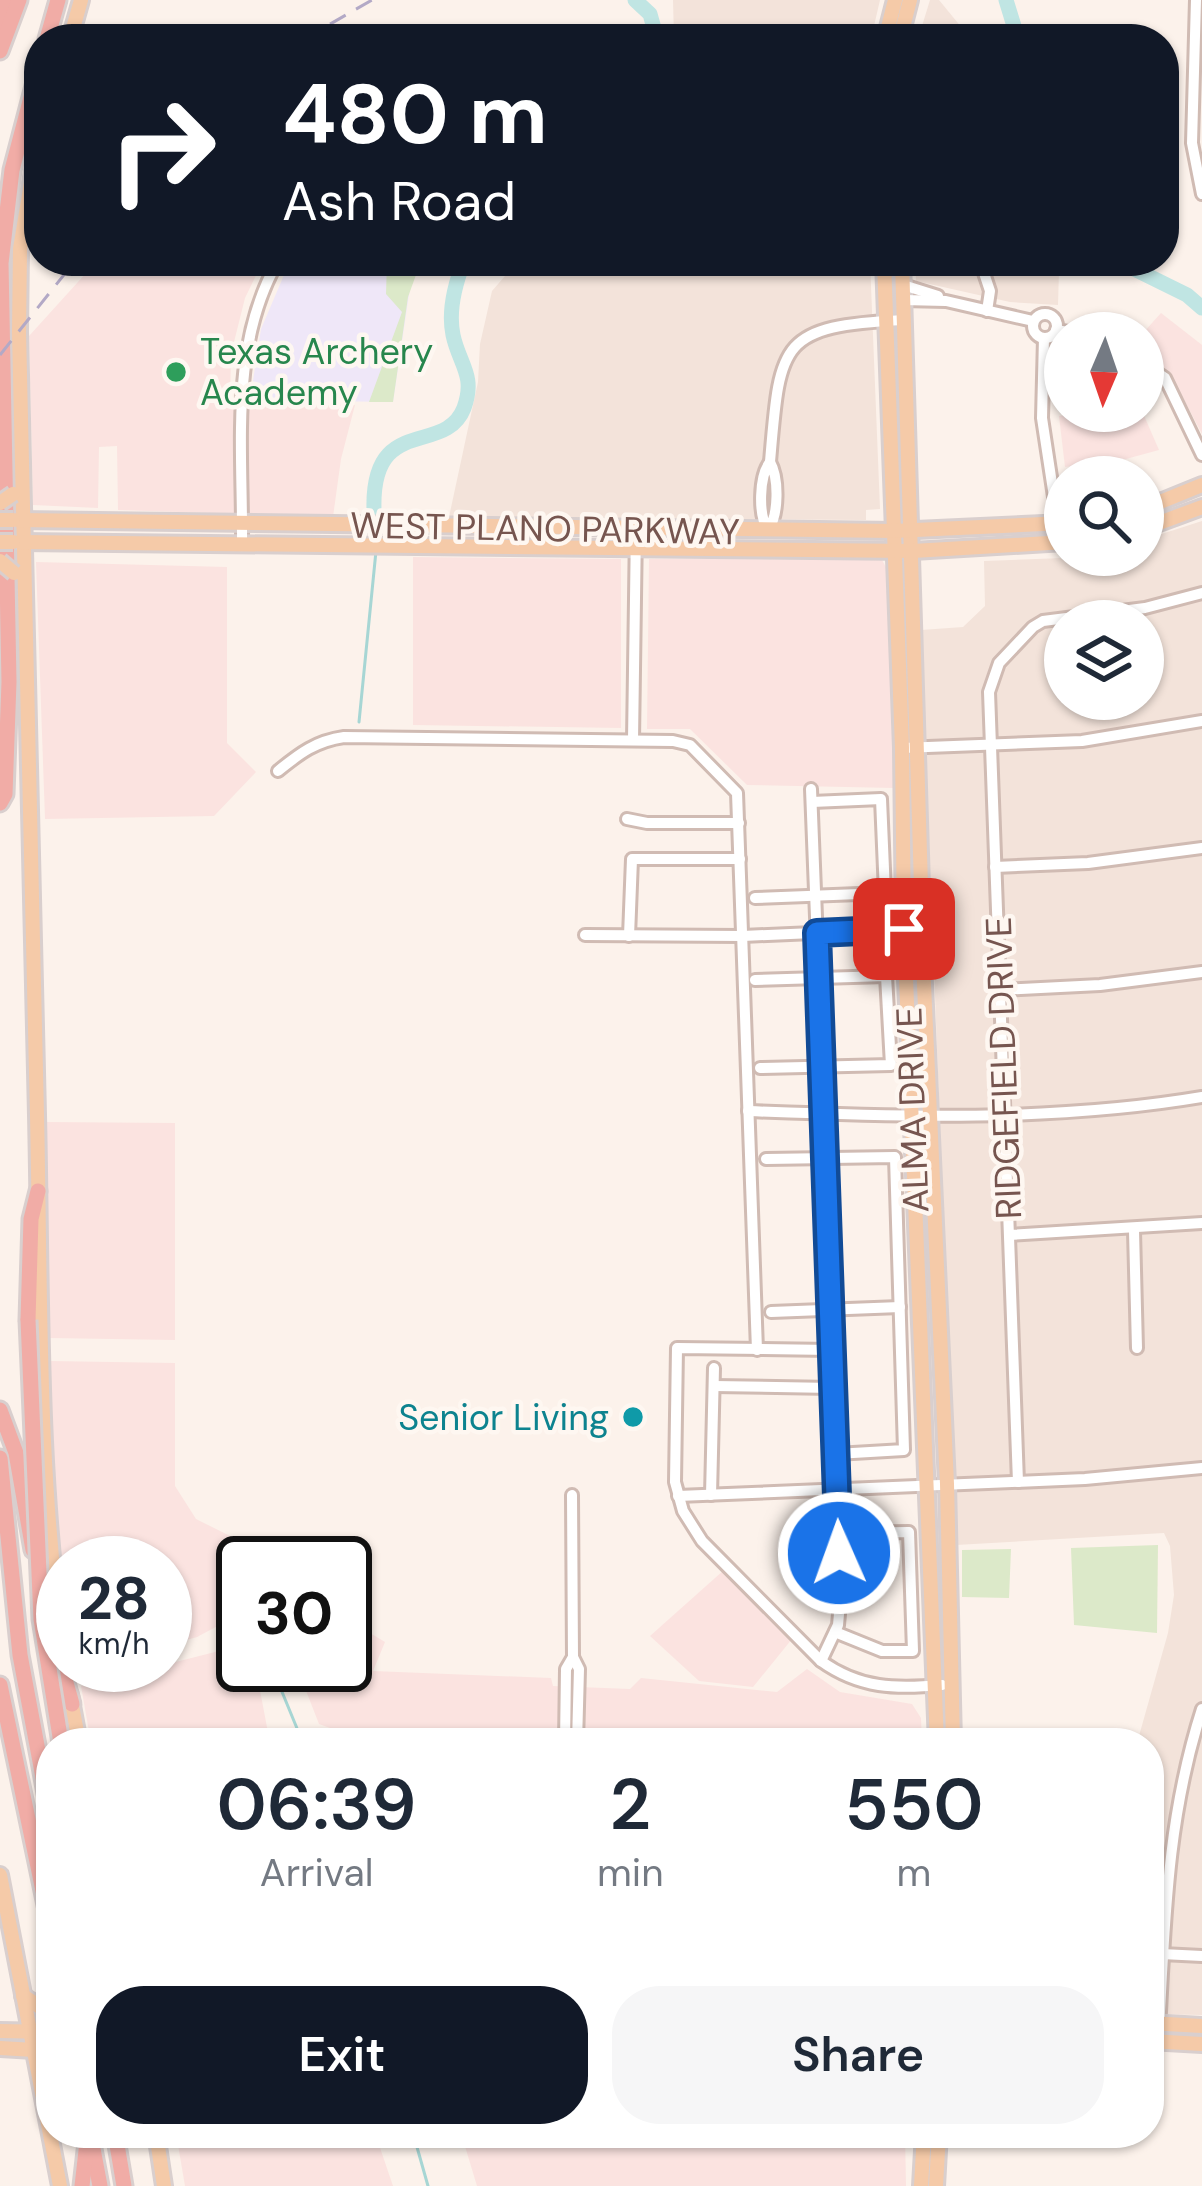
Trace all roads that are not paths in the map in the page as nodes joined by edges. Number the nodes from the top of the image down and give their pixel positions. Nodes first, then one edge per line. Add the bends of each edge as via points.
1 (4, 0) edge
2 (19, 0) edge
3 (1196, 0) edge
4 (0, 26) edge
5 (0, 51) edge
6 (1198, 95) edge
7 (24, 124) edge
8 (1202, 194) edge
9 (24, 225) edge
10 (271, 276) edge
11 (884, 276) edge
12 (902, 276) edge
13 (986, 276) edge
14 (884, 280) junction
15 (903, 293) junction
16 (987, 311) junction
17 (1044, 316) edge
18 (904, 320) junction
19 (886, 321) junction
20 (1034, 321) junction
21 (1044, 338) joint
22 (1164, 377) edge
23 (1044, 429) edge
24 (1202, 455) edge
25 (22, 469) junction
26 (1202, 485) edge
27 (7, 498) edge
28 (1164, 500) edge
29 (1202, 508) edge
30 (12, 520) edge
31 (1164, 522) edge
32 (242, 524) junction
33 (1044, 524) edge
34 (426, 526) junction
35 (636, 528) junction
36 (768, 530) junction
37 (912, 531) junction
38 (894, 532) junction
39 (12, 542) edge
40 (242, 543) junction
41 (1044, 544) edge
42 (427, 545) junction
43 (635, 547) junction
44 (767, 549) junction
45 (894, 550) junction
46 (913, 550) junction
47 (0, 561) edge
48 (25, 590) junction
49 (1202, 593) edge
50 (1202, 721) edge
51 (633, 740) junction
52 (991, 744) junction
53 (920, 747) junction
54 (902, 748) junction
55 (278, 771) dead end
56 (0, 802) edge
57 (627, 819) dead end
58 (739, 823) junction
59 (1202, 848) edge
60 (740, 859) junction
61 (995, 867) junction
62 (816, 896) junction
63 (755, 898) dead end
64 (904, 929) junction
65 (817, 933) junction
66 (585, 935) dead end
67 (629, 936) junction
68 (743, 936) junction
69 (1202, 973) edge
70 (819, 977) junction
71 (755, 980) dead end
72 (1000, 990) junction
73 (823, 1067) junction
74 (760, 1068) dead end
75 (1202, 1097) edge
76 (748, 1111) junction
77 (1005, 1112) junction
78 (824, 1114) junction
79 (912, 1116) junction
80 (929, 1116) junction
81 (826, 1158) junction
82 (766, 1159) dead end
83 (38, 1191) junction
84 (1202, 1223) edge
85 (1134, 1231) junction
86 (1009, 1235) junction
87 (900, 1307) junction
88 (831, 1310) junction
89 (772, 1312) dead end
90 (1137, 1348) dead end
91 (757, 1350) junction
92 (832, 1350) junction
93 (714, 1368) dead end
94 (714, 1386) junction
95 (833, 1388) junction
96 (0, 1410) edge
97 (836, 1454) junction
98 (0, 1458) edge
99 (1202, 1468) edge
100 (1018, 1482) junction
101 (947, 1484) junction
102 (926, 1486) junction
103 (837, 1490) junction
104 (572, 1495) dead end
105 (711, 1495) junction
106 (678, 1496) junction
107 (839, 1533) junction
108 (51, 1536) edge
109 (835, 1632) junction
110 (573, 1657) junction
111 (821, 1661) junction
112 (0, 1685) edge
113 (943, 1685) junction
114 (70, 1692) edge
115 (72, 1704) junction
116 (1202, 1709) edge
117 (3, 1720) edge
118 (59, 1728) edge
119 (76, 1728) edge
120 (565, 1728) edge
121 (577, 1728) edge
122 (939, 1728) edge
123 (950, 1728) edge
124 (36, 1738) edge
125 (36, 1863) edge
126 (0, 1875) edge
127 (1164, 1929) edge
128 (1164, 1954) edge
129 (1202, 1956) edge
130 (23, 1996) junction
131 (36, 2004) edge
132 (1164, 2024) edge
133 (1202, 2026) edge
134 (0, 2031) edge
135 (30, 2032) junction
136 (36, 2032) edge
137 (1164, 2042) edge
138 (1202, 2044) edge
139 (0, 2048) edge
140 (33, 2050) junction
141 (36, 2050) edge
142 (36, 2060) edge
143 (55, 2148) edge
144 (87, 2148) edge
145 (92, 2148) edge
146 (118, 2148) edge
147 (158, 2148) edge
148 (927, 2148) edge
149 (934, 2148) edge
150 (930, 2162) junction
151 (60, 2186) edge
152 (82, 2186) edge
153 (100, 2186) edge
154 (124, 2186) edge
155 (164, 2186) edge
156 (921, 2186) edge
157 (936, 2186) edge

1 - 4 highway
2 - 5 highway
3 - 6 street
6 - 8 street via 1192,147
7 - 56 highway via 2,263 9,700
9 - 25 main road
10 - 32 street via 247,344
11 - 14 main road, ALMA DRIVE
12 - 15 main road, ALMA DRIVE
13 - 16 street
14 - 15 main road
14 - 19 main road, ALMA DRIVE
15 - 16 street
15 - 18 main road, ALMA DRIVE
16 - 20 street
17 - 20 street
18 - 19 street
18 - 37 main road, ALMA DRIVE
19 - 36 street via 835,325 800,340 784,366 764,470
19 - 38 main road, ALMA DRIVE
20 - 21 street
21 - 23 street
22 - 24 street
25 - 27 main road
25 - 30 main road
26 - 28 main road
29 - 31 main road
30 - 32 main road, WEST PLANO PARKWAY
30 - 39 main road
32 - 34 main road, WEST PLANO PARKWAY
32 - 40 street
33 - 37 main road, WEST PLANO PARKWAY
34 - 35 main road, WEST PLANO PARKWAY
34 - 42 main road
35 - 36 main road, WEST PLANO PARKWAY
35 - 43 street
36 - 38 main road, WEST PLANO PARKWAY
36 - 44 street
37 - 38 main road, WEST PLANO PARKWAY
37 - 46 main road, ALMA DRIVE
38 - 45 main road, ALMA DRIVE
39 - 40 main road, WEST PLANO PARKWAY
39 - 48 main road
40 - 42 main road, WEST PLANO PARKWAY
41 - 46 main road, WEST PLANO PARKWAY
42 - 43 main road, WEST PLANO PARKWAY
43 - 44 main road, WEST PLANO PARKWAY
43 - 51 street
44 - 45 main road, WEST PLANO PARKWAY
45 - 46 main road, WEST PLANO PARKWAY
45 - 54 main road, ALMA DRIVE
46 - 53 main road, ALMA DRIVE
47 - 48 main road, bridge
48 - 83 main road
49 - 52 street, RIDGEFIELD DRIVE via 1043,621 992,677
50 - 52 street via 1082,741
51 - 55 street via 344,737 323,740
51 - 58 street via 690,745 737,794
52 - 53 street
52 - 61 street, RIDGEFIELD DRIVE
53 - 54 street
53 - 80 main road, ALMA DRIVE
54 - 64 main road, ALMA DRIVE
57 - 58 street
58 - 60 street
59 - 61 street
60 - 67 street via 632,859
60 - 68 street
61 - 72 street, RIDGEFIELD DRIVE
62 - 62 street via 812,796 881,799 885,893
62 - 63 street
62 - 65 street
64 - 65 street
64 - 79 main road, ALMA DRIVE
65 - 68 street
65 - 70 street
66 - 67 street
67 - 68 street
68 - 76 street
69 - 72 street
70 - 71 street
70 - 73 street
70 - 73 street via 886,976 891,1065
72 - 77 street, RIDGEFIELD DRIVE
73 - 74 street
73 - 78 street
75 - 77 street
76 - 78 street
76 - 91 street
77 - 80 street
77 - 86 street, RIDGEFIELD DRIVE
78 - 79 street
78 - 81 street
79 - 80 street
79 - 102 main road, ALMA DRIVE
80 - 101 main road, ALMA DRIVE
81 - 82 street
81 - 87 street via 895,1157
81 - 88 street
83 - 108 main road via 41,1437
83 - 118 highway, bridge via 28,1319 41,1619
84 - 85 street
85 - 86 street
85 - 90 street
86 - 100 street, RIDGEFIELD DRIVE
87 - 88 street
87 - 97 street via 904,1450
88 - 89 street
88 - 92 street
91 - 92 street
91 - 106 street via 677,1348
92 - 95 street
93 - 94 street
94 - 95 street
94 - 105 street
95 - 97 street
96 - 115 highway
97 - 103 street
98 - 124 highway
99 - 100 street
100 - 101 street
101 - 102 street
101 - 113 main road, ALMA DRIVE
102 - 103 street
102 - 113 main road, ALMA DRIVE
103 - 105 street
103 - 107 street
104 - 110 street
105 - 106 street
106 - 111 street via 694,1533
107 - 109 street
107 - 109 street via 909,1532 913,1652 882,1652
109 - 111 street
110 - 120 street
110 - 121 street
111 - 113 street via 886,1688
112 - 117 highway
113 - 122 main road, ALMA DRIVE
113 - 123 main road, ALMA DRIVE
114 - 115 main road
115 - 119 main road
116 - 127 street via 1172,1829
117 - 125 highway
126 - 130 main road
128 - 129 street
130 - 131 main road
130 - 135 main road
132 - 133 main road
134 - 135 main road
135 - 136 main road
135 - 140 main road
137 - 138 main road
139 - 140 main road
140 - 141 main road
140 - 142 main road
143 - 151 main road
144 - 152 highway
145 - 153 highway
146 - 154 highway
147 - 155 main road
148 - 150 main road
149 - 150 main road
150 - 156 main road
150 - 157 main road

